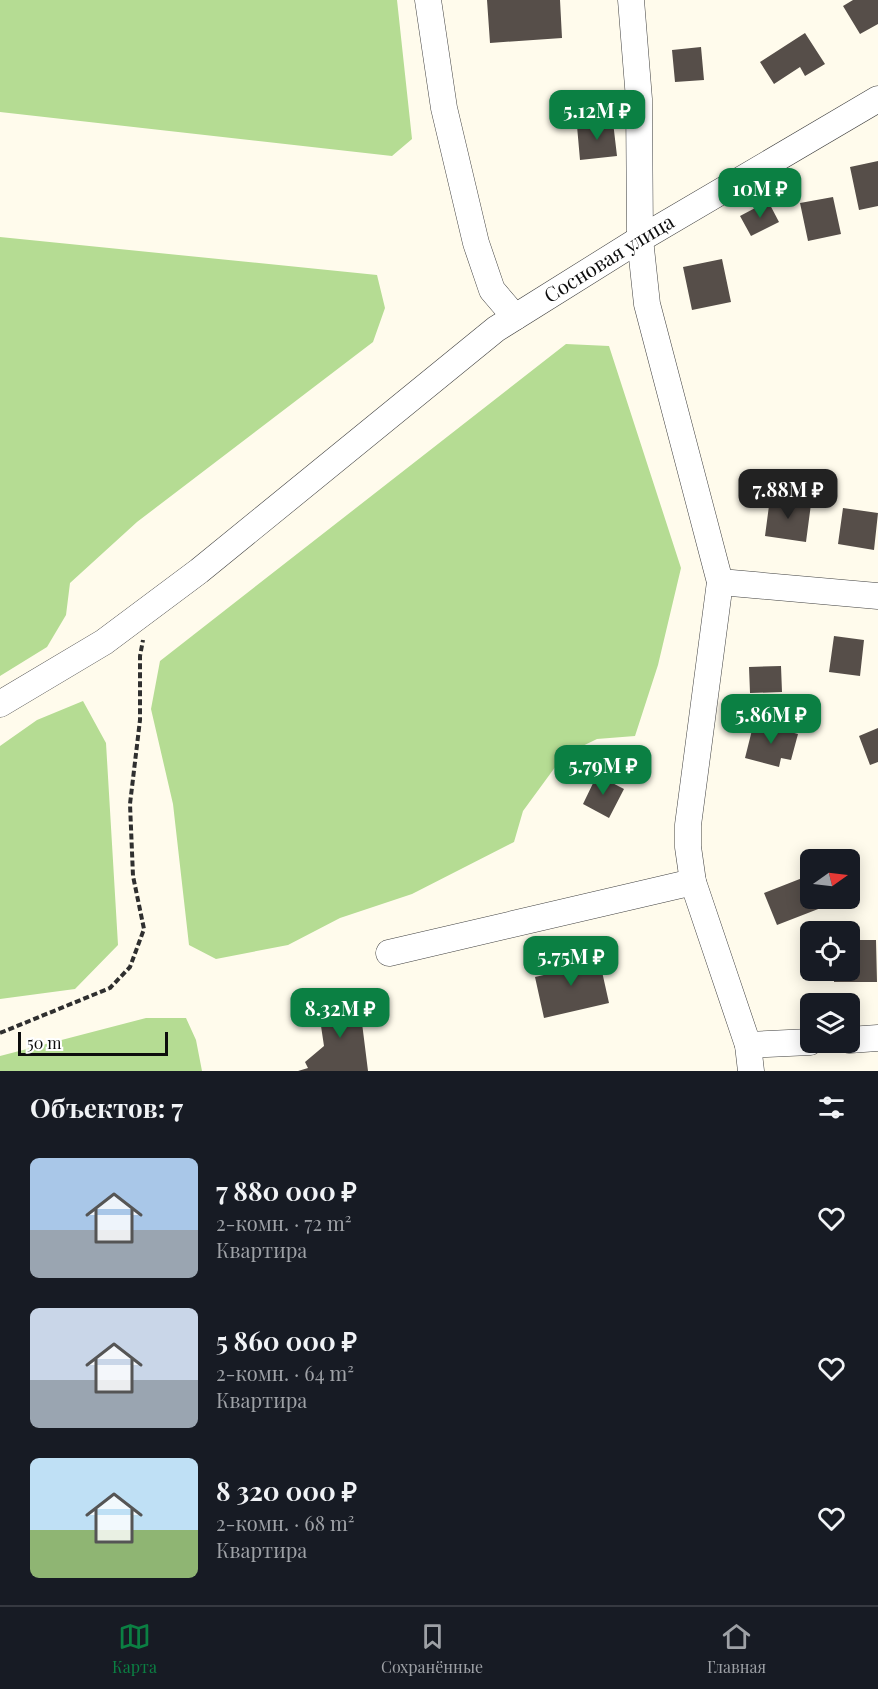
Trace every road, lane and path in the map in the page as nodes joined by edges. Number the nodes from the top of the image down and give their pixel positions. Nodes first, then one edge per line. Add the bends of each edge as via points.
1 (428, 0) edge
2 (631, 0) edge
3 (878, 99) edge
4 (640, 239) junction
5 (506, 323) junction
6 (720, 582) junction
7 (878, 596) edge
8 (147, 610) junction
9 (0, 704) edge
10 (693, 882) junction
11 (389, 953) dead end
12 (0, 1033) edge
13 (878, 1038) edge
14 (860, 1039) edge
15 (800, 1042) edge
16 (748, 1045) junction
17 (751, 1071) edge

1 - 5 street via 444,108 476,243
2 - 4 street via 639,99
3 - 4 street, Сосновая улица
4 - 5 street, Сосновая улица
4 - 6 street via 647,304
5 - 8 street, Сосновая улица
6 - 7 street
6 - 10 street via 688,825
8 - 9 street, Сосновая улица via 104,642
8 - 12 path via 130,804 133,876 144,929 130,967 110,988
10 - 11 street
10 - 16 street
13 - 14 street
15 - 16 street
16 - 17 street

